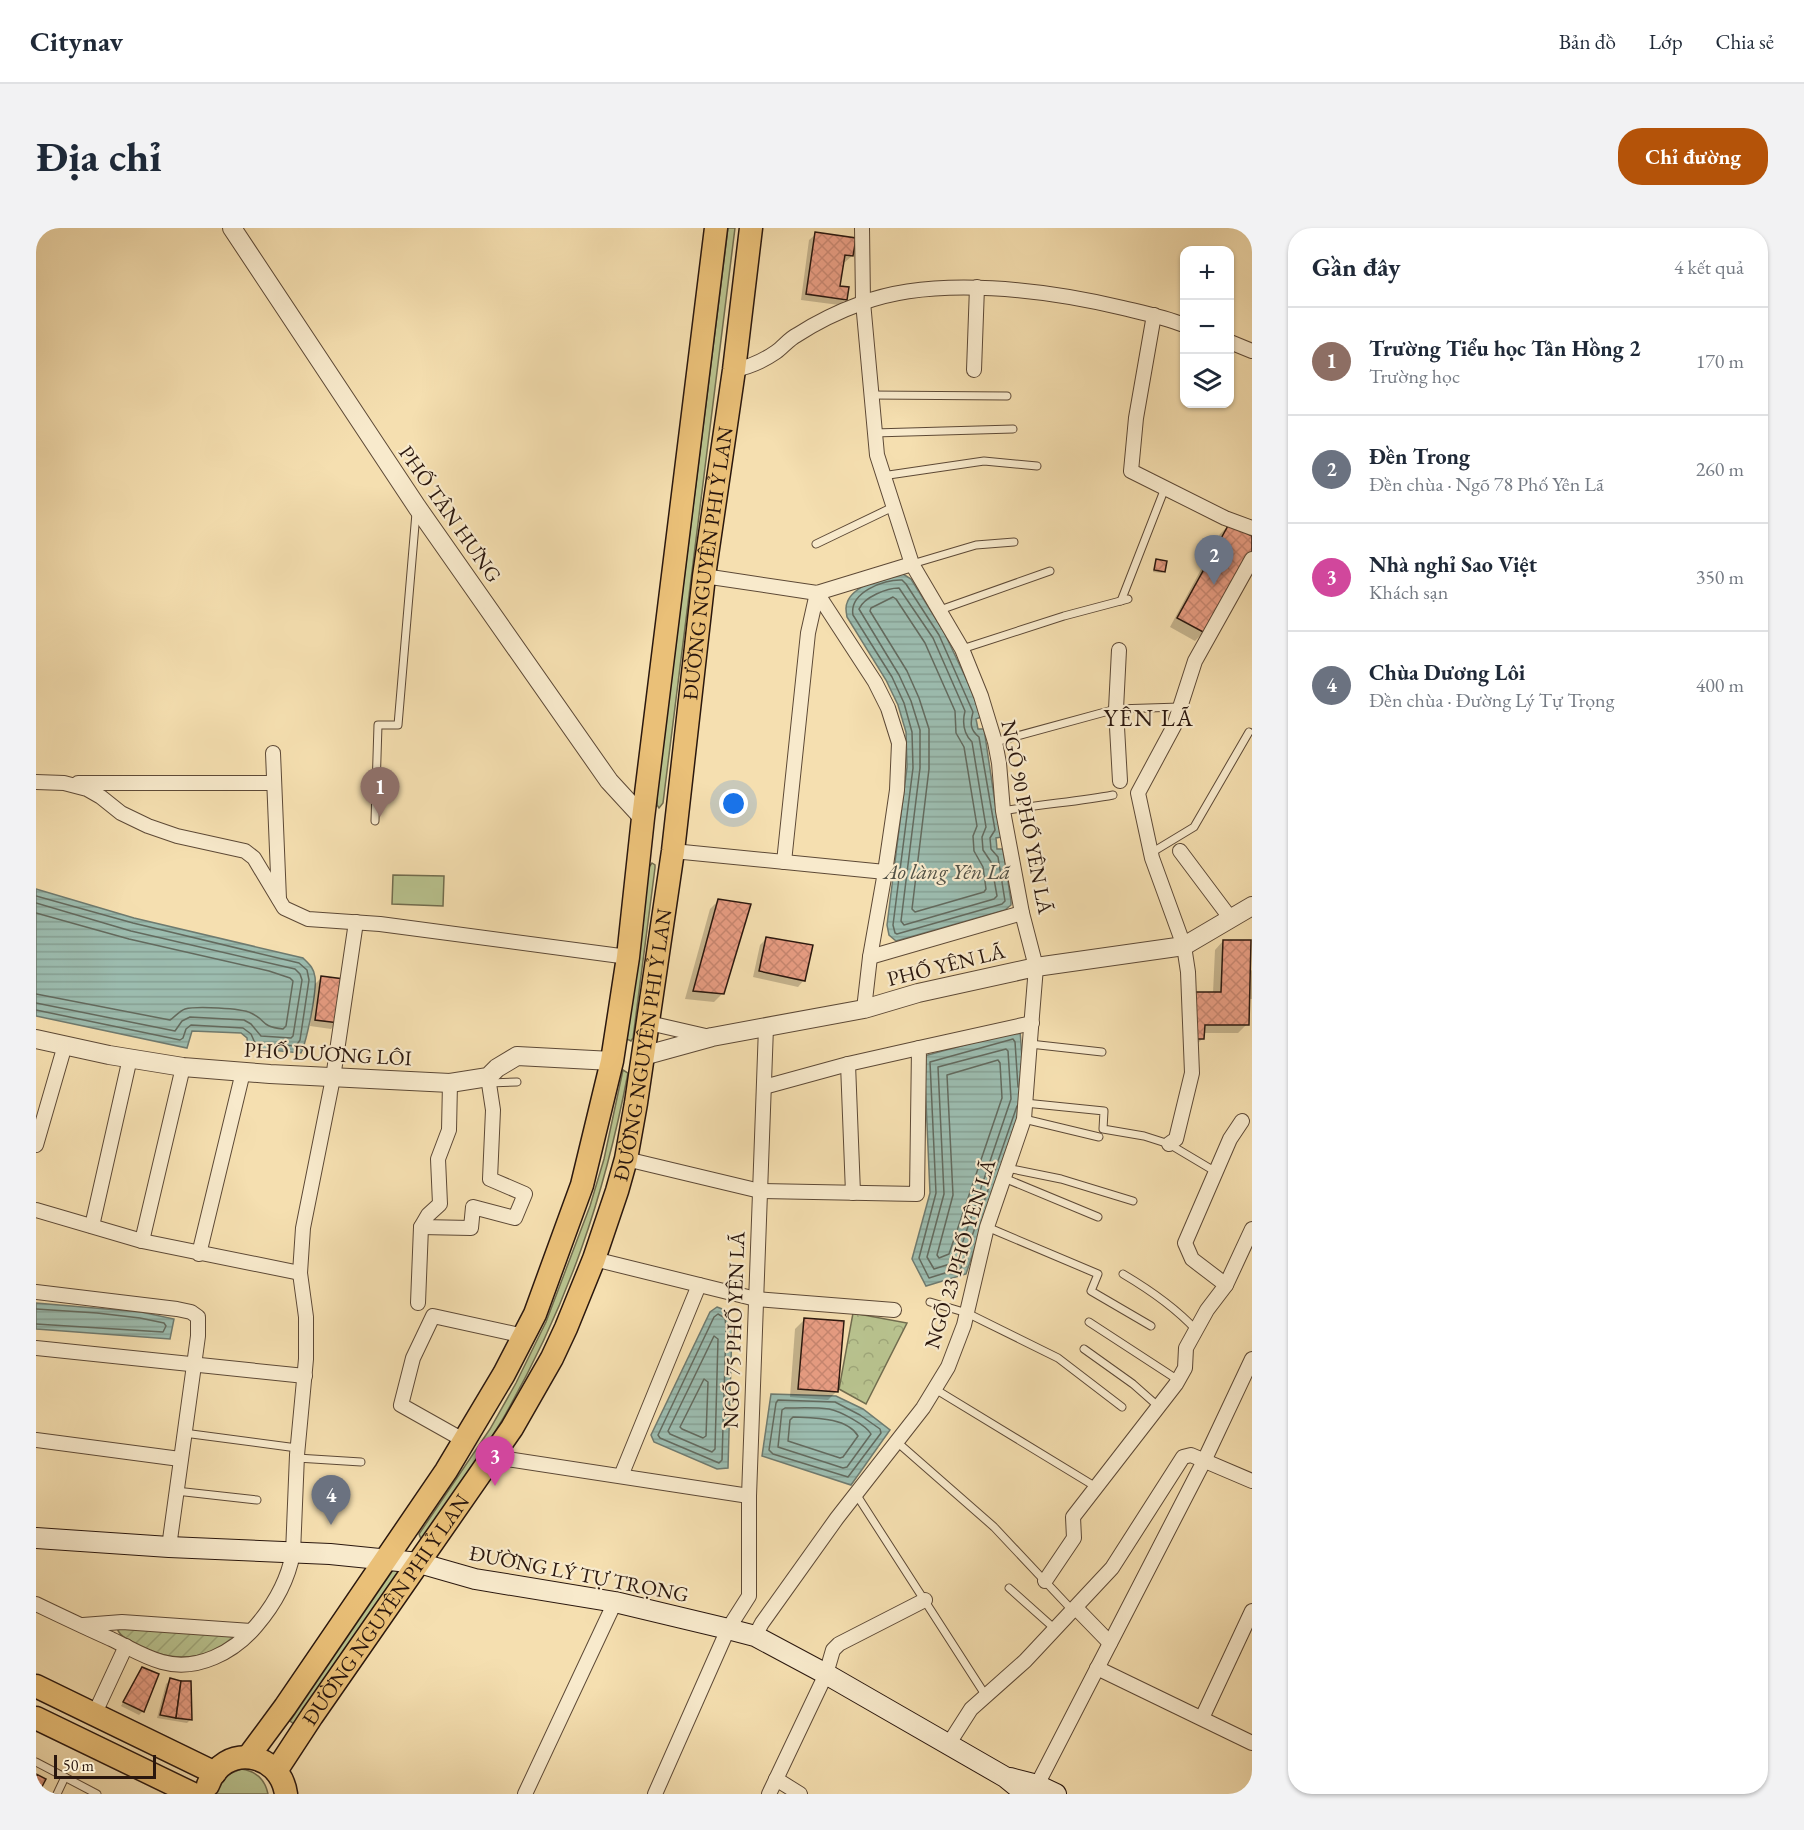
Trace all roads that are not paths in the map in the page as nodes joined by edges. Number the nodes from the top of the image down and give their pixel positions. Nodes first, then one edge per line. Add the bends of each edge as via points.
1 (232, 228) edge
2 (716, 228) edge
3 (751, 228) edge
4 (862, 228) edge
5 (977, 287) junction
6 (863, 302) junction
7 (1154, 315) junction
8 (1180, 323) edge
9 (1234, 344) edge
10 (1252, 351) edge
11 (734, 370) junction
12 (974, 370) dead end
13 (870, 395) junction
14 (1007, 396) dead end
15 (1013, 429) dead end
16 (874, 433) junction
17 (1037, 466) dead end
18 (882, 476) junction
19 (1165, 488) junction
20 (417, 507) junction
21 (893, 507) junction
22 (1252, 528) edge
23 (1014, 542) dead end
24 (816, 544) dead end
25 (1252, 559) edge
26 (912, 564) junction
27 (1050, 571) dead end
28 (704, 576) junction
29 (1247, 580) edge
30 (817, 593) junction
31 (940, 610) junction
32 (962, 649) junction
33 (1119, 650) dead end
34 (1180, 707) junction
35 (1116, 709) junction
36 (1249, 732) dead end
37 (995, 742) junction
38 (273, 753) dead end
39 (1120, 781) dead end
40 (36, 782) edge
41 (64, 783) junction
42 (274, 783) junction
43 (1113, 795) dead end
44 (1003, 811) junction
45 (643, 818) junction
46 (375, 821) dead end
47 (1180, 851) dead end
48 (673, 852) junction
49 (1151, 853) junction
50 (784, 862) junction
51 (885, 872) junction
52 (279, 902) junction
53 (1252, 906) edge
54 (1022, 913) junction
55 (1231, 919) junction
56 (356, 922) junction
57 (1184, 946) junction
58 (628, 957) junction
59 (870, 957) junction
60 (1036, 967) junction
61 (864, 1009) junction
62 (649, 1023) junction
63 (1032, 1023) junction
64 (766, 1027) junction
65 (712, 1037) junction
66 (36, 1039) edge
67 (1030, 1044) junction
68 (65, 1046) junction
69 (919, 1048) junction
70 (1101, 1052) dead end
71 (644, 1056) junction
72 (130, 1059) junction
73 (612, 1061) junction
74 (848, 1064) junction
75 (183, 1067) junction
76 (243, 1072) junction
77 (333, 1078) junction
78 (489, 1080) junction
79 (517, 1082) dead end
80 (450, 1083) junction
81 (764, 1087) junction
82 (1025, 1103) junction
83 (1024, 1119) junction
84 (1242, 1120) dead end
85 (1099, 1137) dead end
86 (1169, 1144) junction
87 (36, 1145) edge
88 (626, 1159) junction
89 (1216, 1172) junction
90 (1006, 1173) junction
91 (760, 1191) junction
92 (853, 1193) junction
93 (1133, 1201) dead end
94 (36, 1210) edge
95 (1098, 1216) dead end
96 (92, 1226) junction
97 (420, 1227) junction
98 (987, 1227) junction
99 (1252, 1229) edge
100 (142, 1241) junction
101 (199, 1254) junction
102 (594, 1260) junction
103 (300, 1273) junction
104 (1123, 1274) dead end
105 (699, 1285) junction
106 (1226, 1285) junction
107 (36, 1292) edge
108 (756, 1299) junction
109 (930, 1302) dead end
110 (418, 1303) dead end
111 (894, 1310) dead end
112 (967, 1313) junction
113 (1089, 1322) dead end
114 (1151, 1326) dead end
115 (1196, 1330) junction
116 (524, 1336) junction
117 (36, 1348) edge
118 (1084, 1349) dead end
119 (1252, 1359) edge
120 (193, 1364) junction
121 (304, 1376) junction
122 (1178, 1380) junction
123 (935, 1389) junction
124 (1122, 1407) dead end
125 (1159, 1407) junction
126 (184, 1433) junction
127 (36, 1440) edge
128 (465, 1441) junction
129 (897, 1442) junction
130 (297, 1453) junction
131 (494, 1456) junction
132 (180, 1459) junction
133 (361, 1461) dead end
134 (1204, 1461) junction
135 (621, 1476) junction
136 (1252, 1481) edge
137 (1096, 1487) junction
138 (176, 1491) junction
139 (856, 1494) junction
140 (749, 1496) junction
141 (256, 1500) dead end
142 (36, 1538) edge
143 (169, 1547) junction
144 (293, 1553) junction
145 (385, 1560) junction
146 (419, 1563) junction
147 (1045, 1581) junction
148 (1009, 1588) dead end
149 (925, 1600) junction
150 (615, 1602) junction
151 (36, 1604) edge
152 (1074, 1610) junction
153 (1252, 1611) edge
154 (80, 1625) junction
155 (728, 1629) junction
156 (1055, 1629) junction
157 (251, 1631) junction
158 (755, 1636) junction
159 (1110, 1643) junction
160 (126, 1646) junction
161 (1097, 1668) junction
162 (826, 1674) junction
163 (36, 1686) edge
164 (986, 1696) junction
165 (94, 1715) junction
166 (36, 1718) edge
167 (1202, 1718) junction
168 (1252, 1743) edge
169 (948, 1745) junction
170 (248, 1757) junction
171 (36, 1762) edge
172 (276, 1771) junction
173 (215, 1773) junction
174 (65, 1777) junction
175 (776, 1779) junction
176 (1031, 1790) edge
177 (57, 1794) edge
178 (97, 1794) edge
179 (193, 1794) edge
180 (206, 1794) edge
181 (286, 1794) edge
182 (525, 1794) edge
183 (655, 1794) edge
184 (769, 1794) edge
185 (800, 1794) edge
186 (1056, 1794) edge

1 - 20 street, PHỐ TÂN HƯNG
2 - 45 main road, ĐƯỜNG NGUYÊN PHI Ỷ LAN
3 - 11 main road, ĐƯỜNG NGUYÊN PHI Ỷ LAN
4 - 6 street, NGÕ 90 PHỐ YÊN LÃ
5 - 6 street via 902,291
5 - 7 street via 1090,300
5 - 12 street
6 - 11 street via 795,335 758,363
6 - 13 street, NGÕ 90 PHỐ YÊN LÃ
7 - 8 street
7 - 19 street via 1131,471
9 - 10 street
11 - 28 main road, ĐƯỜNG NGUYÊN PHI Ỷ LAN
13 - 14 lane
13 - 16 street, NGÕ 90 PHỐ YÊN LÃ
15 - 16 lane
16 - 18 street, NGÕ 90 PHỐ YÊN LÃ
17 - 18 lane via 984,461
18 - 21 street, NGÕ 90 PHỐ YÊN LÃ
19 - 22 street
19 - 32 lane via 1125,600
20 - 45 street, PHỐ TÂN HƯNG via 609,781
20 - 46 lane via 398,725 378,725
21 - 24 lane
21 - 26 street, NGÕ 90 PHỐ YÊN LÃ
23 - 26 lane via 976,545
25 - 29 street
26 - 30 street
26 - 31 street, NGÕ 90 PHỐ YÊN LÃ
27 - 31 lane
28 - 30 street
28 - 48 main road, ĐƯỜNG NGUYÊN PHI Ỷ LAN
29 - 34 street via 1195,661
30 - 50 street via 808,633
30 - 51 street via 875,682 899,743 897,790
31 - 32 street, NGÕ 90 PHỐ YÊN LÃ
32 - 37 street, NGÕ 90 PHỐ YÊN LÃ
33 - 35 street
34 - 35 lane
34 - 49 street via 1138,793
35 - 37 lane
35 - 39 street
36 - 49 lane via 1194,827
37 - 44 street, NGÕ 90 PHỐ YÊN LÃ
38 - 42 street
40 - 41 street
41 - 42 street
41 - 52 street via 87,789 148,826 245,851 254,858
42 - 52 street
43 - 44 lane
44 - 54 street, NGÕ 90 PHỐ YÊN LÃ
45 - 48 main road
45 - 58 main road, ĐƯỜNG NGUYÊN PHI Ỷ LAN
47 - 55 street
48 - 50 street
48 - 62 main road, ĐƯỜNG NGUYÊN PHI Ỷ LAN
49 - 57 street
50 - 51 street
51 - 59 street
52 - 56 street via 308,919
53 - 55 street, PHỐ YÊN LÃ
54 - 59 street
54 - 60 street, NGÕ 90 PHỐ YÊN LÃ
55 - 57 street, PHỐ YÊN LÃ
56 - 58 street
56 - 77 street
57 - 60 street, PHỐ YÊN LÃ
57 - 86 street via 1192,1073 1176,1139
58 - 73 main road, ĐƯỜNG NGUYÊN PHI Ỷ LAN
59 - 61 street
60 - 61 street, PHỐ YÊN LÃ
60 - 63 street, NGÕ 23 PHỐ YÊN LÃ
61 - 64 street, PHỐ YÊN LÃ
62 - 65 street
62 - 71 main road, ĐƯỜNG NGUYÊN PHI Ỷ LAN
63 - 67 street, NGÕ 23 PHỐ YÊN LÃ
63 - 69 street
64 - 65 street, PHỐ YÊN LÃ
64 - 81 street, NGÕ 75 PHỐ YÊN LÃ
65 - 71 street, PHỐ YÊN LÃ
66 - 68 street, PHỐ DƯƠNG LÔI
67 - 70 lane
67 - 82 street, NGÕ 23 PHỐ YÊN LÃ
68 - 72 street, PHỐ DƯƠNG LÔI
68 - 87 street
69 - 74 street
69 - 92 street via 917,1194
71 - 73 main road
71 - 88 main road, ĐƯỜNG NGUYÊN PHI Ỷ LAN
72 - 75 street, PHỐ DƯƠNG LÔI
72 - 96 street
73 - 78 street, PHỐ DƯƠNG LÔI via 518,1056 497,1068
73 - 116 main road, ĐƯỜNG NGUYÊN PHI Ỷ LAN via 582,1185
74 - 81 street
74 - 92 street
75 - 76 street, PHỐ DƯƠNG LÔI
75 - 100 street
76 - 77 street, PHỐ DƯƠNG LÔI
76 - 101 street
77 - 80 street, PHỐ DƯƠNG LÔI
77 - 103 street via 303,1228
78 - 79 lane
78 - 80 street, PHỐ DƯƠNG LÔI
78 - 97 street via 493,1110 490,1179 525,1194 515,1218 473,1207 471,1228
80 - 97 street via 449,1130 438,1159 440,1204
81 - 91 street, NGÕ 75 PHỐ YÊN LÃ
82 - 83 street, NGÕ 23 PHỐ YÊN LÃ
82 - 86 lane via 1104,1111 1103,1129
83 - 85 lane
83 - 90 street, NGÕ 23 PHỐ YÊN LÃ
84 - 89 street
86 - 89 lane
88 - 91 street
88 - 102 main road, ĐƯỜNG NGUYÊN PHI Ỷ LAN
89 - 106 street via 1185,1243 1192,1259
90 - 93 lane via 1061,1179
90 - 95 lane
90 - 98 street, NGÕ 23 PHỐ YÊN LÃ
91 - 92 street
91 - 108 street, NGÕ 75 PHỐ YÊN LÃ
94 - 96 street
96 - 100 street
97 - 110 street
98 - 112 street, NGÕ 23 PHỐ YÊN LÃ
98 - 114 lane via 1098,1274 1091,1291
99 - 106 street
100 - 101 street
101 - 103 street
102 - 105 street
102 - 131 main road, ĐƯỜNG NGUYÊN PHI Ỷ LAN via 552,1358
103 - 121 street via 306,1317
104 - 115 lane via 1150,1290
105 - 108 street
105 - 135 street
106 - 115 street
107 - 120 street via 191,1312 198,1317
108 - 111 street
108 - 140 street, NGÕ 75 PHỐ YÊN LÃ
109 - 112 lane
112 - 123 street, NGÕ 23 PHỐ YÊN LÃ via 948,1367
112 - 124 lane via 1058,1358
113 - 122 lane
115 - 122 street via 1186,1348 1185,1368
116 - 128 main road, ĐƯỜNG NGUYÊN PHI Ỷ LAN
116 - 128 street via 433,1316 413,1358 401,1405
117 - 120 street
118 - 125 lane
119 - 134 street
120 - 121 street
120 - 126 street
121 - 130 street
122 - 125 street
123 - 129 street, NGÕ 23 PHỐ YÊN LÃ
123 - 137 lane
125 - 137 street
126 - 130 lane
126 - 132 street
127 - 132 street
128 - 145 main road, ĐƯỜNG NGUYÊN PHI Ỷ LAN
129 - 139 street, NGÕ 23 PHỐ YÊN LÃ
129 - 147 lane via 994,1527
130 - 133 lane
130 - 144 street
131 - 135 street
131 - 146 main road, ĐƯỜNG NGUYÊN PHI Ỷ LAN
132 - 138 street
134 - 136 street
134 - 152 street via 1191,1455 1183,1457 1112,1568
134 - 159 street
135 - 140 street
137 - 147 street via 1073,1517 1074,1538
138 - 141 lane
138 - 143 street
139 - 149 lane
139 - 158 street, NGÕ 23 PHỐ YÊN LÃ
140 - 155 street, NGÕ 75 PHỐ YÊN LÃ via 748,1596
142 - 143 main road, ĐƯỜNG LÝ TỰ TRỌNG
143 - 144 main road, ĐƯỜNG LÝ TỰ TRỌNG
144 - 145 main road, ĐƯỜNG LÝ TỰ TRỌNG
144 - 157 street via 284,1583
145 - 146 main road, ĐƯỜNG LÝ TỰ TRỌNG
145 - 170 main road, ĐƯỜNG NGUYÊN PHI Ỷ LAN
146 - 150 main road, ĐƯỜNG LÝ TỰ TRỌNG via 475,1580
146 - 172 main road, ĐƯỜNG NGUYÊN PHI Ỷ LAN
147 - 152 lane
148 - 156 lane
149 - 162 street via 839,1644 833,1650
149 - 164 lane
150 - 155 main road, ĐƯỜNG LÝ TỰ TRỌNG
150 - 182 street
151 - 154 street
152 - 156 street
152 - 159 street
153 - 167 street
154 - 157 street via 122,1622
154 - 160 street
155 - 158 main road, ĐƯỜNG LÝ TỰ TRỌNG
155 - 183 street, NGÕ 75 PHỐ YÊN LÃ
156 - 164 street
157 - 160 street via 224,1653 187,1664 160,1662
158 - 162 main road, ĐƯỜNG LÝ TỰ TRỌNG
159 - 161 street
160 - 165 street
161 - 167 street
161 - 176 street
162 - 169 main road, ĐƯỜNG LÝ TỰ TRỌNG
162 - 175 street
163 - 165 main road
164 - 169 street via 971,1709
165 - 173 main road
166 - 179 main road
167 - 168 street
169 - 176 main road, ĐƯỜNG LÝ TỰ TRỌNG
170 - 172 main road via 265,1762
170 - 173 main road via 231,1760
171 - 174 lane
172 - 181 main road
173 - 180 main road
174 - 177 lane
174 - 178 lane
175 - 184 street
175 - 185 street
176 - 186 main road, ĐƯỜNG LÝ TỰ TRỌNG

